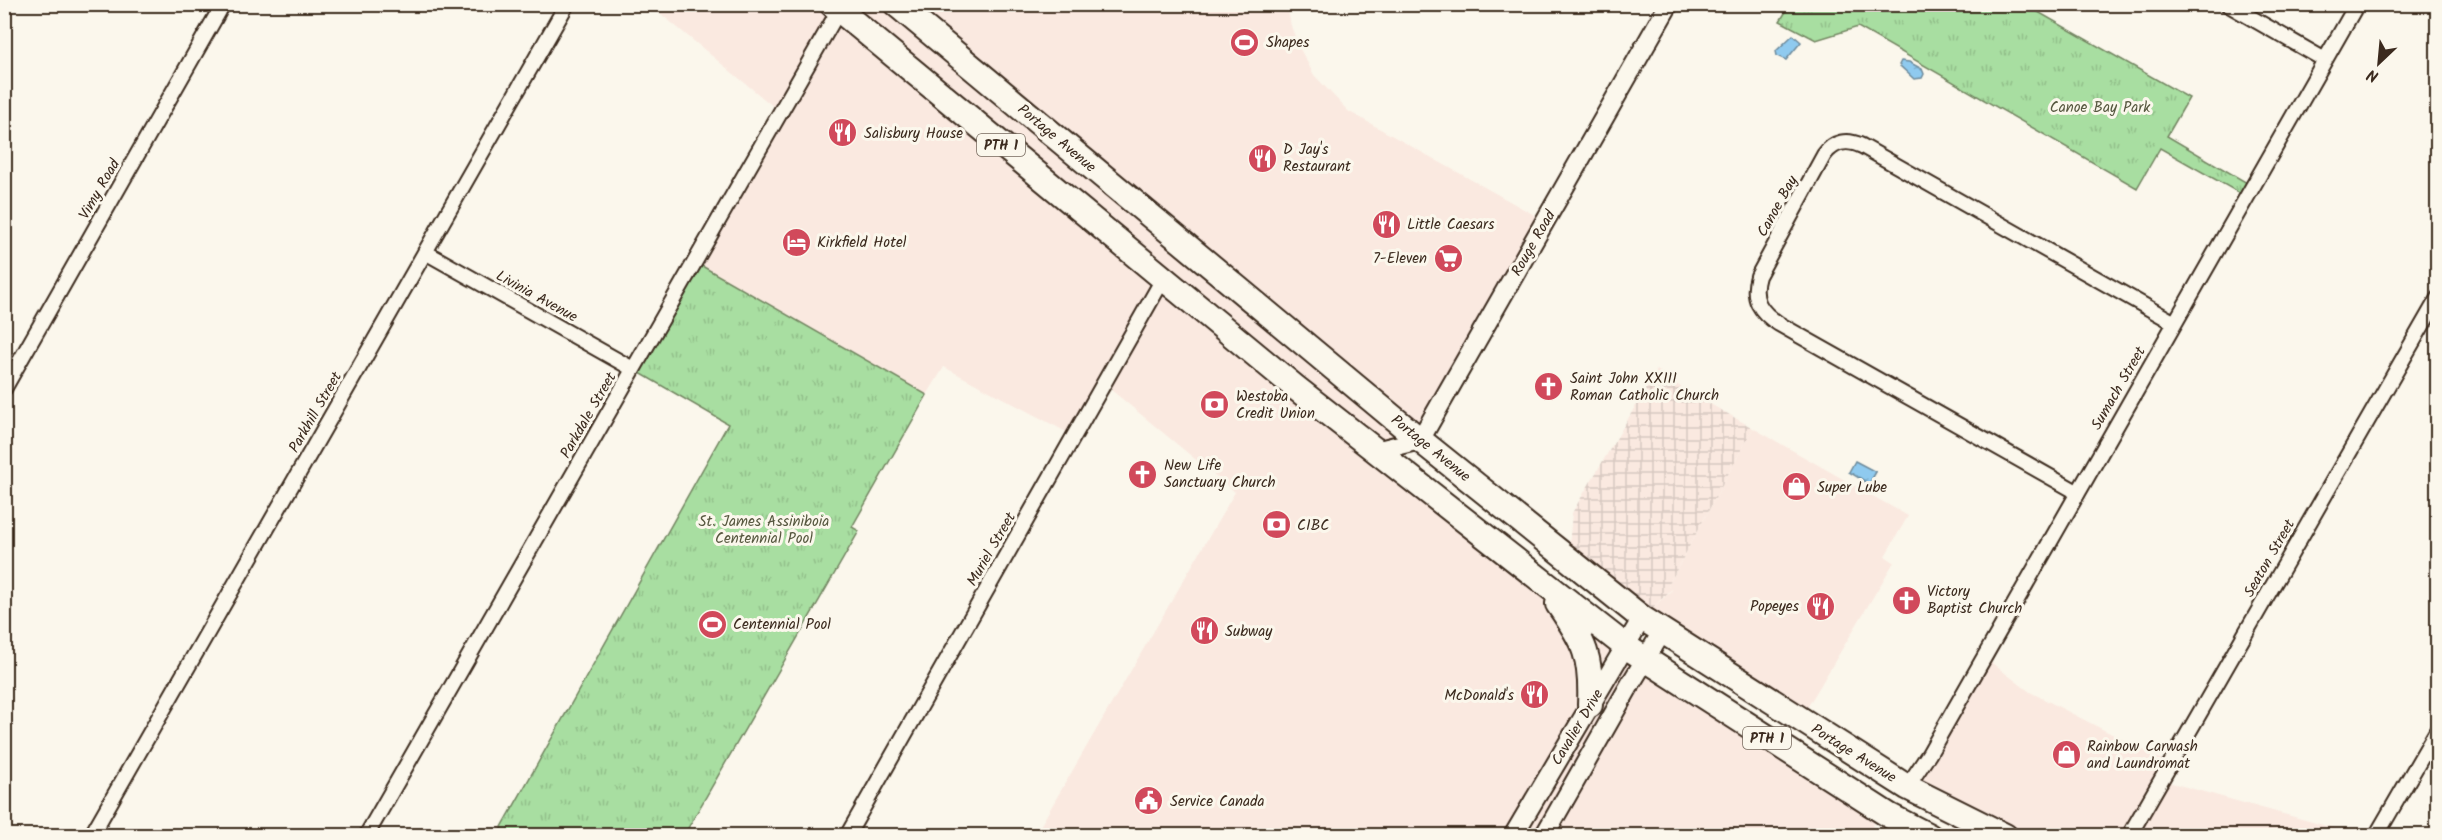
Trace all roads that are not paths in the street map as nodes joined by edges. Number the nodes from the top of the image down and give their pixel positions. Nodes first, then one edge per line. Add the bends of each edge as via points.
1 (222, 4) edge
2 (567, 4) edge
3 (896, 4) edge
4 (1669, 4) edge
5 (2227, 4) edge
6 (2357, 4) edge
7 (836, 7) edge
8 (2325, 60) junction
9 (425, 252) junction
10 (1163, 279) junction
11 (2438, 298) edge
12 (2175, 323) junction
13 (633, 369) junction
14 (4, 389) edge
15 (1420, 440) junction
16 (1375, 452) junction
17 (1397, 469) junction
18 (1457, 470) junction
19 (2077, 492) junction
20 (1545, 584) junction
21 (1642, 618) junction
22 (1662, 632) junction
23 (1625, 646) junction
24 (1644, 660) junction
25 (1590, 705) junction
26 (2438, 729) edge
27 (1907, 787) junction
28 (91, 836) edge
29 (366, 836) edge
30 (847, 836) edge
31 (1513, 836) edge
32 (1544, 836) edge
33 (1929, 836) edge
34 (2005, 836) edge
35 (2129, 836) edge
36 (2376, 836) edge

1 - 14 street, Vimy Road
2 - 9 street, Parkhill Street
3 - 15 highway, Portage Avenue / PTH 1
4 - 15 street, Rouge Road
5 - 8 street
6 - 8 street, Sumach Street
7 - 10 highway, PTH 1
7 - 13 street, Parkdale Street
8 - 12 street, Sumach Street
9 - 13 street, Livinia Avenue
9 - 28 street, Parkhill Street
10 - 16 highway, PTH 1
10 - 30 street, Muriel Street
11 - 35 street, Seaton Street
12 - 19 street, Sumach Street
12 - 19 street, Canoe Bay via 1862,146 1840,142 1824,154 1760,270 1755,297 1761,310 1779,324
13 - 29 street, Parkdale Street
15 - 16 street
15 - 18 highway, Portage Avenue / PTH 1
16 - 17 highway, PTH 1
17 - 18 highway
17 - 20 highway, PTH 1
18 - 21 highway, Portage Avenue / PTH 1
19 - 27 street, Sumach Street
20 - 23 highway, PTH 1
20 - 25 highway via 1579,633 1592,674
21 - 22 highway, Portage Avenue / PTH 1
21 - 23 street, Cavalier Drive
22 - 24 street, Cavalier Drive
22 - 27 highway, Portage Avenue / PTH 1
23 - 24 highway, PTH 1
23 - 25 street, Cavalier Drive
24 - 32 street, Cavalier Drive
24 - 33 highway, PTH 1 via 1890,816
25 - 31 street, Cavalier Drive
26 - 36 street
27 - 34 highway, Portage Avenue / PTH 1

